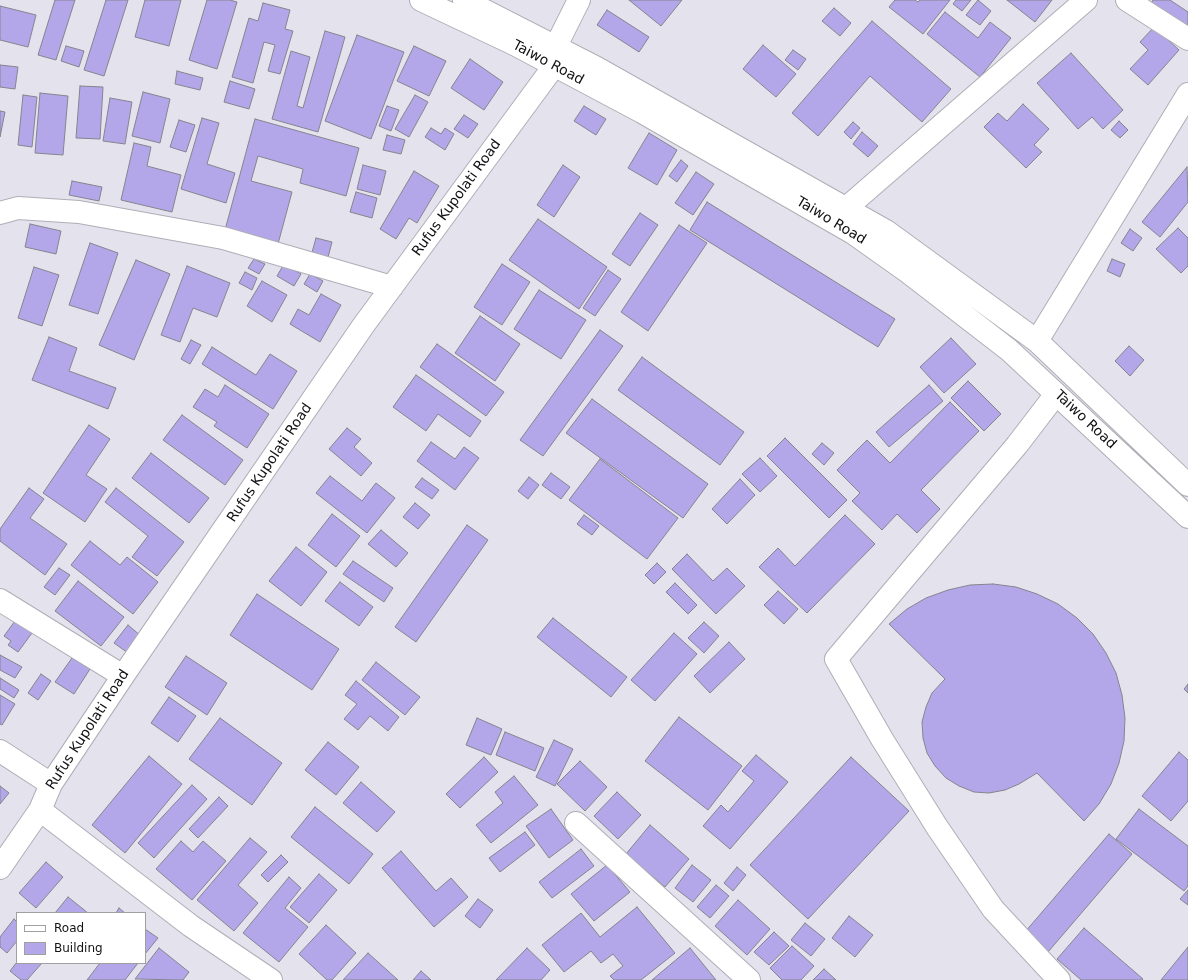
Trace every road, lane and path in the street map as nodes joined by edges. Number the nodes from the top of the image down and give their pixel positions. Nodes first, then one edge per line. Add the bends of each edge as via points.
1 (421, 0) edge
2 (464, 0) edge
3 (579, 0) edge
4 (1086, 0) edge
5 (1126, 0) edge
6 (1188, 39) edge
7 (555, 56) junction
8 (1188, 94) edge
9 (846, 208) junction
10 (0, 213) edge
11 (392, 287) junction
12 (1037, 342) junction
13 (1056, 394) junction
14 (1188, 485) edge
15 (1188, 517) edge
16 (0, 600) edge
17 (123, 676) junction
18 (0, 751) edge
19 (51, 784) junction
20 (40, 810) junction
21 (576, 824) dead end
22 (0, 868) edge
23 (270, 980) edge
24 (749, 980) edge
25 (1059, 980) edge

1 - 7 street, Taiwo Road via 514,44
2 - 7 street, Taiwo Road
3 - 7 street, Rufus Kupolati Road
4 - 9 street
5 - 6 street
7 - 9 street, Taiwo Road via 671,109
7 - 11 street, Rufus Kupolati Road
7 - 13 street, Taiwo Road via 642,112 853,233 1009,350
8 - 12 street
9 - 12 street, Taiwo Road via 886,231
10 - 11 street via 18,208 79,212 223,238
11 - 17 street, Rufus Kupolati Road
12 - 14 street, Taiwo Road
13 - 15 street, Taiwo Road
13 - 25 street via 1017,445 836,659 937,827 989,903
16 - 17 street
17 - 19 street, Rufus Kupolati Road
18 - 19 street
19 - 20 street, Rufus Kupolati Road
20 - 22 street, Rufus Kupolati Road
20 - 23 street via 191,926
21 - 24 street

